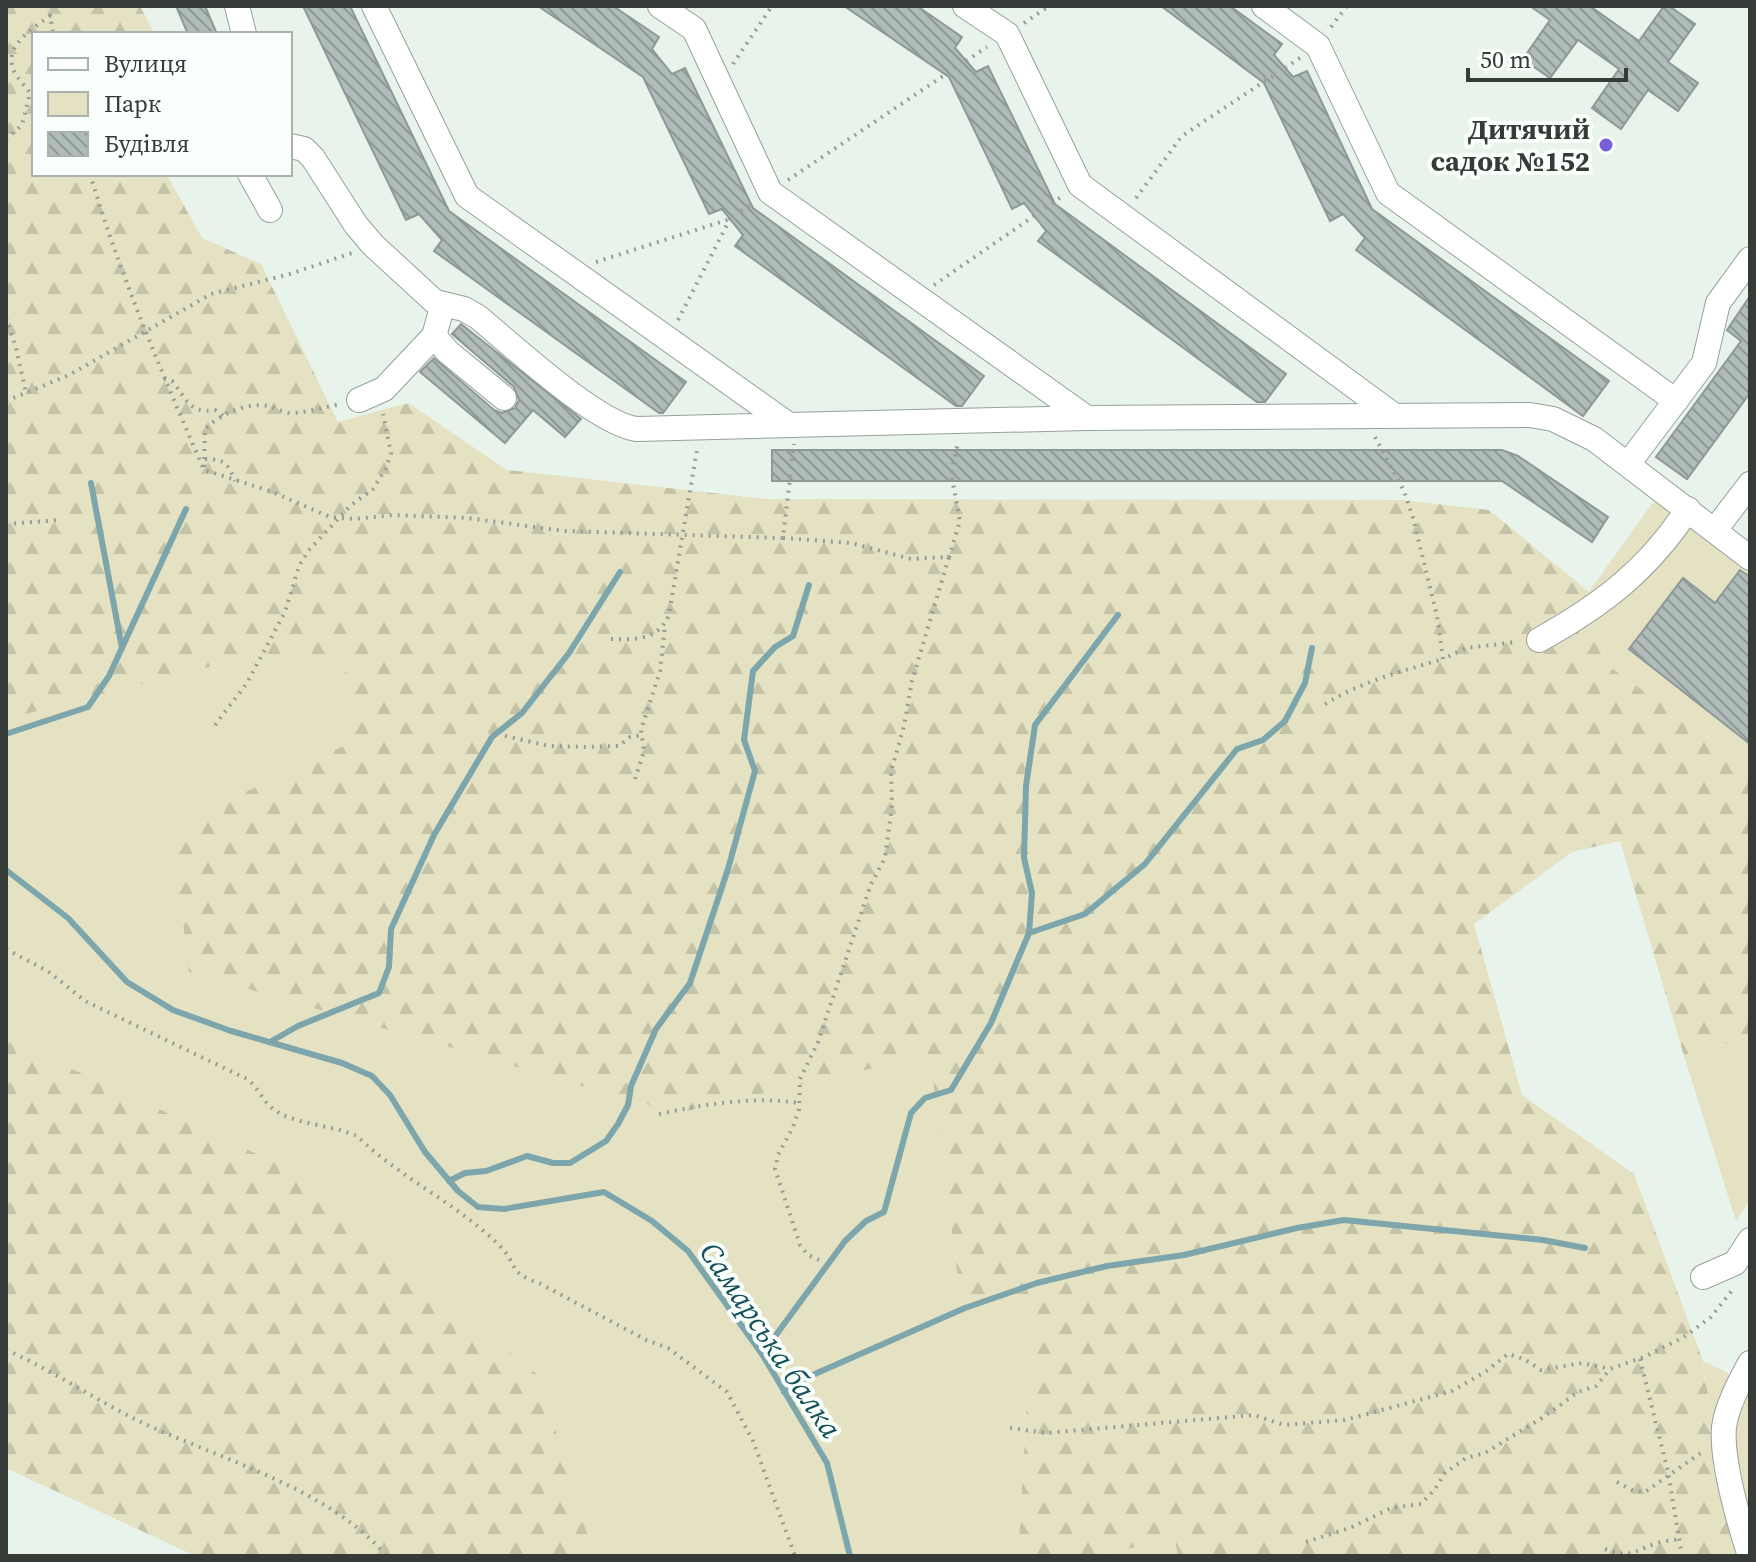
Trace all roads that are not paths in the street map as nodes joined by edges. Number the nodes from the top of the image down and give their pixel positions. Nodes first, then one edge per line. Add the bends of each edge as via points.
1 (237, 6) edge
2 (374, 6) edge
3 (660, 6) edge
4 (965, 6) edge
5 (1264, 6) edge
6 (244, 32) edge
7 (292, 146) edge
8 (251, 176) edge
9 (270, 210) dead end
10 (1750, 259) edge
11 (443, 304) junction
12 (434, 336) junction
13 (368, 396) road end
14 (504, 398) dead end
15 (1676, 401) junction
16 (1384, 414) junction
17 (1087, 418) junction
18 (792, 425) junction
19 (1628, 464) junction
20 (1750, 484) edge
21 (1688, 509) junction
22 (1715, 530) junction
23 (1750, 558) edge
24 (1539, 640) road end
25 (1750, 1240) edge
26 (1703, 1277) dead end
27 (1750, 1363) edge
28 (1750, 1556) edge

1 - 6 lane
2 - 18 lane via 467,196
3 - 17 lane via 694,29 770,192
4 - 16 lane via 1007,34 1080,185
5 - 15 lane via 1318,46 1388,193
7 - 11 lane via 313,158 373,245
8 - 9 lane
10 - 15 lane via 1718,303 1704,363
11 - 12 lane
11 - 18 lane via 478,317 616,423 637,429
12 - 13 lane via 384,389
12 - 14 lane
15 - 19 lane
16 - 17 lane
16 - 19 lane via 1553,419
17 - 18 lane
19 - 21 lane
20 - 22 lane
21 - 22 lane
21 - 24 lane via 1668,540 1623,586
22 - 23 lane
25 - 26 lane via 1735,1263
27 - 28 lane via 1727,1414 1725,1438

